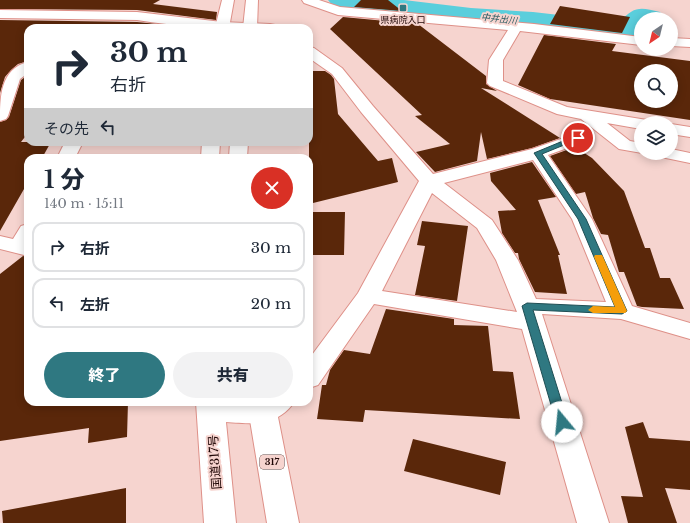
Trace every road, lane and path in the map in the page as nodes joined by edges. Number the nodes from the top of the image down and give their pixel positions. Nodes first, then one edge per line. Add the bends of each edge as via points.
1 (228, 0) edge
2 (252, 0) edge
3 (308, 0) edge
4 (393, 3) dead end
5 (0, 14) edge
6 (73, 14) junction
7 (370, 14) junction
8 (64, 24) edge
9 (196, 24) edge
10 (223, 24) edge
11 (250, 24) edge
12 (516, 27) junction
13 (634, 40) edge
14 (678, 42) edge
15 (690, 43) edge
16 (313, 54) edge
17 (24, 69) edge
18 (585, 115) junction
19 (0, 116) edge
20 (634, 123) edge
21 (678, 130) edge
22 (690, 132) edge
23 (578, 138) dead end
24 (634, 147) edge
25 (538, 153) junction
26 (678, 155) edge
27 (690, 158) edge
28 (430, 181) junction
29 (368, 296) junction
30 (622, 311) junction
31 (529, 314) junction
32 (690, 331) edge
33 (313, 372) edge
34 (240, 406) edge
35 (268, 406) edge
36 (211, 407) edge
37 (220, 523) edge
38 (284, 523) edge
39 (593, 523) edge

1 - 10 main road
2 - 11 main road
3 - 7 main road via 338,11
4 - 7 main road
5 - 6 main road
6 - 8 main road
6 - 9 main road via 137,16
7 - 12 main road
12 - 13 main road
12 - 18 main road via 496,60 495,83 563,111
14 - 15 main road
16 - 28 main road via 337,71
17 - 19 main road via 13,77
18 - 20 main road
18 - 24 main road via 625,145
21 - 22 main road
23 - 25 main road
25 - 28 main road
25 - 30 main road via 582,219
26 - 27 main road
28 - 29 main road
28 - 31 main road via 484,224 507,260
29 - 31 main road
29 - 33 main road
30 - 31 main road
30 - 32 main road
31 - 39 main road
34 - 36 main road
35 - 38 main road, 317
36 - 37 main road, 国道317号

